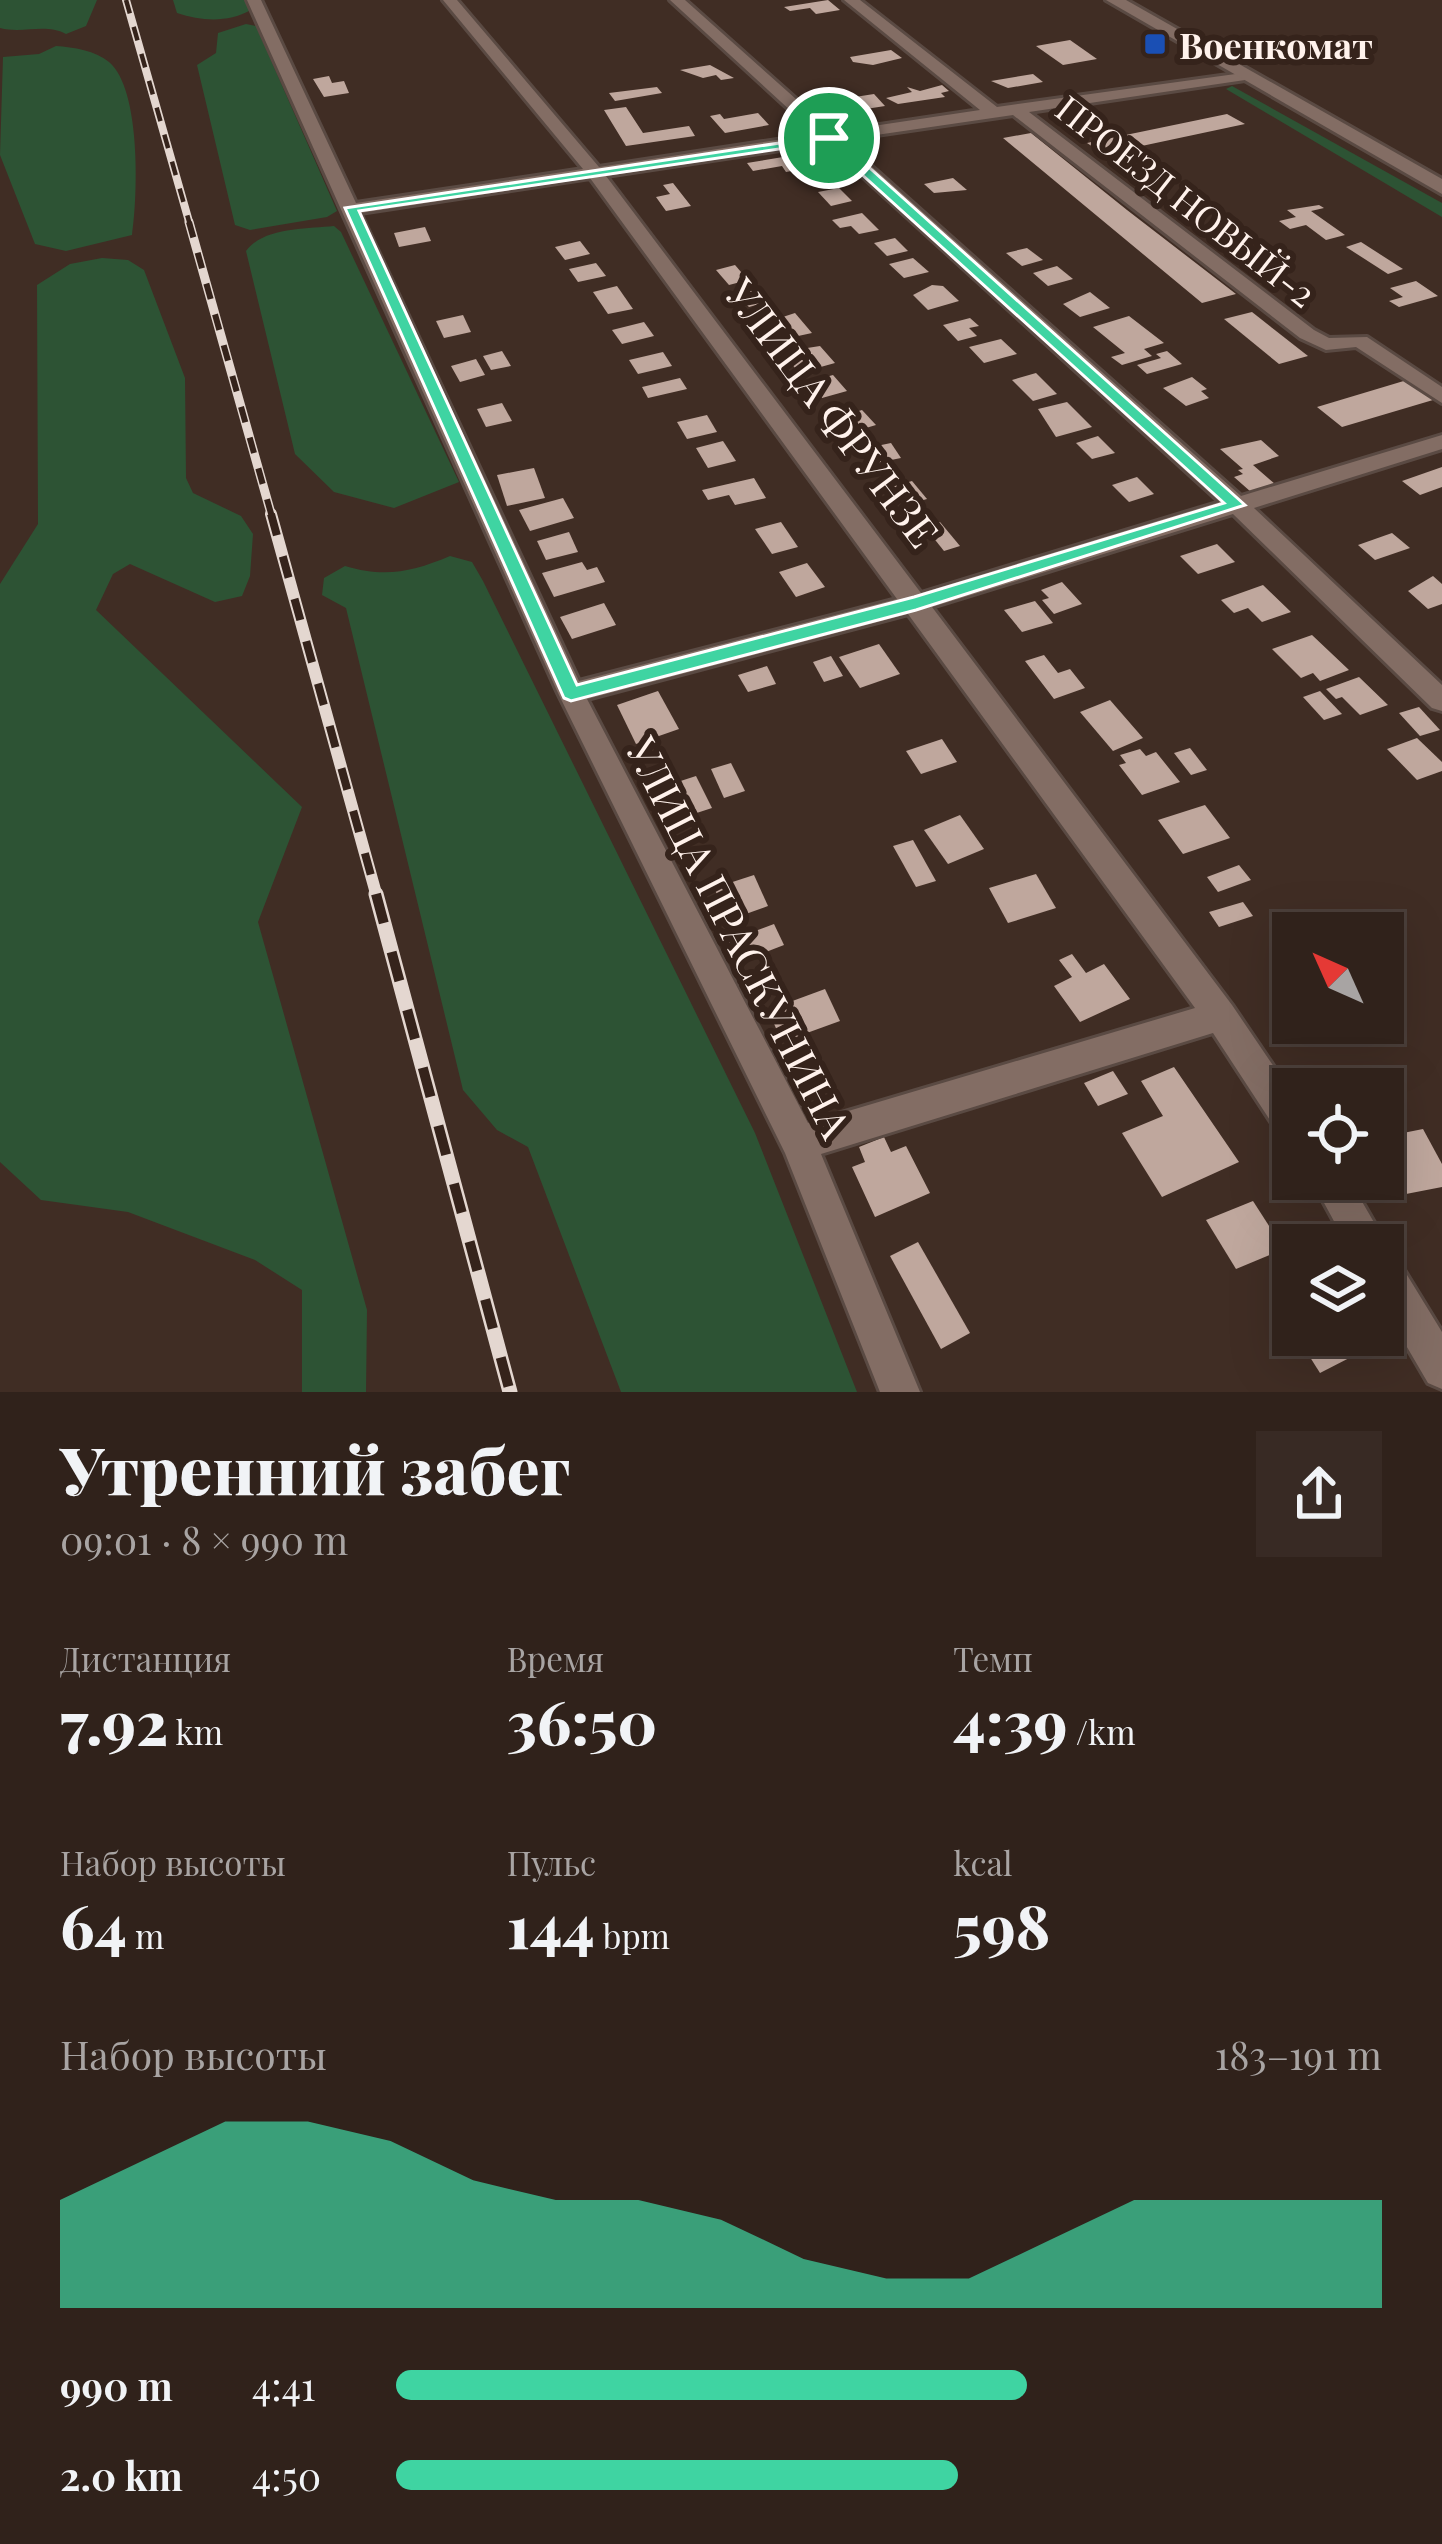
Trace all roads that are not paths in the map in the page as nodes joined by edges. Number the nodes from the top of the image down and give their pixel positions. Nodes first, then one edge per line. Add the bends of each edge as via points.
1 (254, 0) edge
2 (450, 0) edge
3 (677, 0) edge
4 (851, 0) edge
5 (1114, 0) edge
6 (1244, 75) junction
7 (1018, 111) junction
8 (995, 114) junction
9 (829, 138) junction
10 (593, 170) junction
11 (1442, 188) edge
12 (351, 208) junction
13 (1442, 397) edge
14 (1442, 442) edge
15 (1237, 505) junction
16 (916, 603) junction
17 (571, 693) junction
18 (1442, 701) edge
19 (1220, 1016) junction
20 (1272, 1094) edge
21 (799, 1143) junction
22 (1404, 1305) edge
23 (1442, 1369) edge
24 (900, 1392) edge

1 - 12 street, УЛИЦА ПРАСКУНИНА
2 - 10 street, УЛИЦА ФРУНЗЕ
3 - 9 street
4 - 8 street
5 - 6 main road
6 - 7 street
6 - 11 main road
7 - 8 street
7 - 13 street, ПРОЕЗД НОВЫЙ-2 via 1307,334 1326,344 1360,340
8 - 9 street
9 - 10 street
9 - 15 street
10 - 12 street
10 - 16 street, УЛИЦА ФРУНЗЕ
12 - 17 street, УЛИЦА ПРАСКУНИНА
14 - 15 street
15 - 16 street
15 - 18 street
16 - 17 street
16 - 19 street, УЛИЦА ФРУНЗЕ
17 - 21 street, УЛИЦА ПРАСКУНИНА
19 - 20 street, УЛИЦА ФРУНЗЕ
19 - 21 street
21 - 24 street, УЛИЦА ПРАСКУНИНА
22 - 23 street

